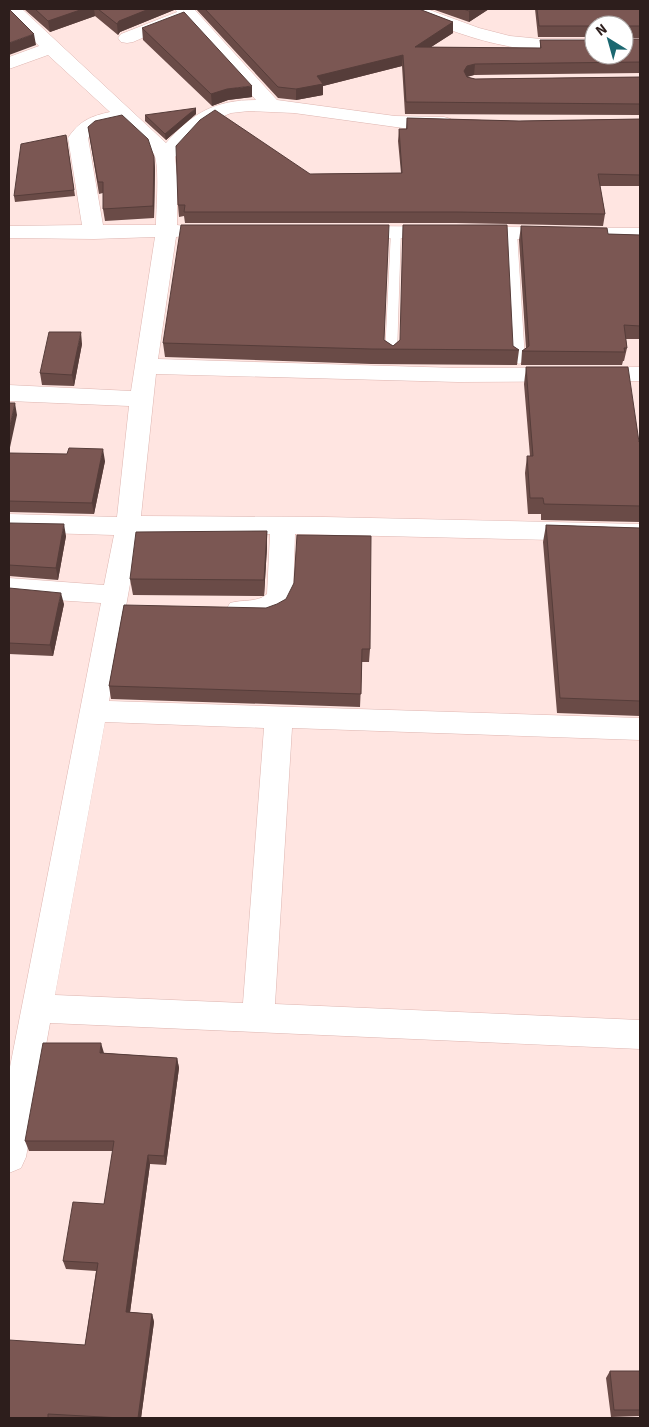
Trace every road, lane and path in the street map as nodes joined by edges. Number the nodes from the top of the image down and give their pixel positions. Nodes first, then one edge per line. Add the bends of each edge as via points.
1 (12, 9) edge
2 (411, 9) edge
3 (186, 11) edge
4 (127, 38) dead end
5 (584, 44) edge
6 (51, 48) junction
7 (9, 64) edge
8 (272, 106) junction
9 (124, 114) junction
10 (466, 123) edge
11 (165, 156) junction
12 (166, 231) junction
13 (202, 231) edge
14 (396, 231) junction
15 (9, 232) edge
16 (332, 232) edge
17 (512, 232) junction
18 (94, 233) junction
19 (640, 234) edge
20 (391, 355) edge
21 (519, 360) edge
22 (146, 366) junction
23 (640, 374) edge
24 (9, 393) edge
25 (141, 399) junction
26 (9, 523) edge
27 (283, 525) junction
28 (128, 527) junction
29 (640, 533) edge
30 (9, 588) edge
31 (114, 601) junction
32 (141, 607) edge
33 (218, 609) edge
34 (92, 711) junction
35 (279, 717) junction
36 (640, 729) edge
37 (38, 1008) junction
38 (258, 1017) junction
39 (640, 1035) edge
40 (9, 1157) edge

1 - 6 street
2 - 5 street via 509,41
3 - 4 street
3 - 8 street
6 - 7 street
6 - 9 street
8 - 10 street via 382,120
8 - 11 street via 235,107 213,112 199,120
9 - 11 street via 154,141
9 - 18 street via 95,122 82,129 78,138
11 - 12 street
12 - 13 street
12 - 18 street
12 - 22 street
14 - 16 street
14 - 17 street
14 - 20 lane
15 - 18 street
17 - 19 street
17 - 21 lane
22 - 23 street via 458,375
22 - 25 street
24 - 25 street
25 - 28 street
26 - 28 street
27 - 28 street
27 - 29 street
27 - 33 street via 280,596 275,605 256,610
28 - 31 street
30 - 31 street
31 - 32 street
31 - 34 street
34 - 35 street
34 - 37 street
35 - 36 street
35 - 38 street
37 - 38 street
37 - 40 street
38 - 39 street

